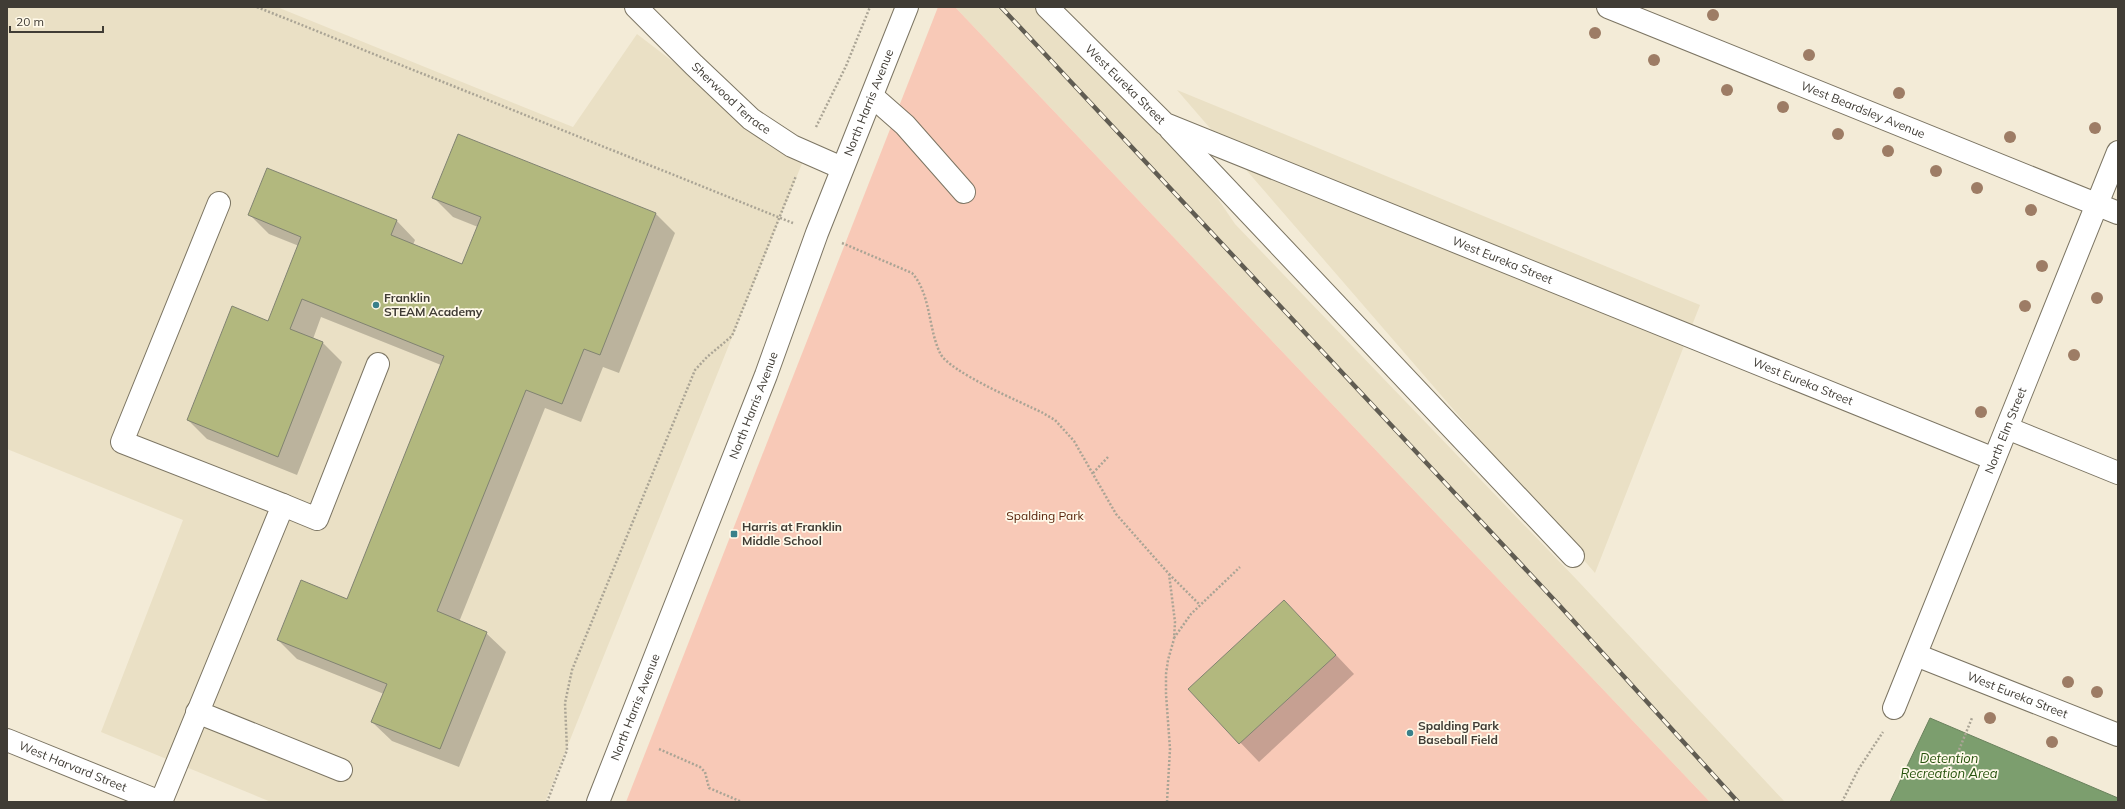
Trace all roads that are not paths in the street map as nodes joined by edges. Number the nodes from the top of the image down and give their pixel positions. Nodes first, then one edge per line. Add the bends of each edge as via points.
1 (636, 7) edge
2 (907, 7) edge
3 (1046, 7) edge
4 (1608, 7) edge
5 (872, 96) junction
6 (1165, 124) junction
7 (2118, 152) edge
8 (842, 168) junction
9 (964, 192) dead end
10 (219, 203) dead end
11 (2097, 204) junction
12 (2118, 213) edge
13 (378, 364) dead end
14 (2007, 428) junction
15 (1994, 459) junction
16 (2118, 473) edge
17 (283, 505) junction
18 (1573, 556) dead end
19 (1916, 655) junction
20 (1894, 708) dead end
21 (197, 712) junction
22 (2118, 735) edge
23 (7, 740) edge
24 (341, 770) dead end
25 (160, 802) edge
26 (598, 802) edge

1 - 8 street, Sherwood Terrace via 751,119 792,146
2 - 5 street, North Harris Avenue
3 - 6 street, West Eureka Street
4 - 11 street, West Beardsley Avenue
5 - 8 street, North Harris Avenue
5 - 9 street via 904,125
6 - 15 street, West Eureka Street
6 - 18 street
7 - 11 street, North Elm Street
8 - 26 street, North Harris Avenue via 763,383
10 - 17 street via 122,442
11 - 12 street, West Beardsley Avenue
11 - 14 street, North Elm Street
13 - 17 street via 317,519
14 - 15 street, North Elm Street
14 - 16 street
15 - 19 street, North Elm Street
17 - 21 street
19 - 20 street, North Elm Street
19 - 22 street, West Eureka Street
21 - 24 street
21 - 25 street
23 - 25 street, West Harvard Street

